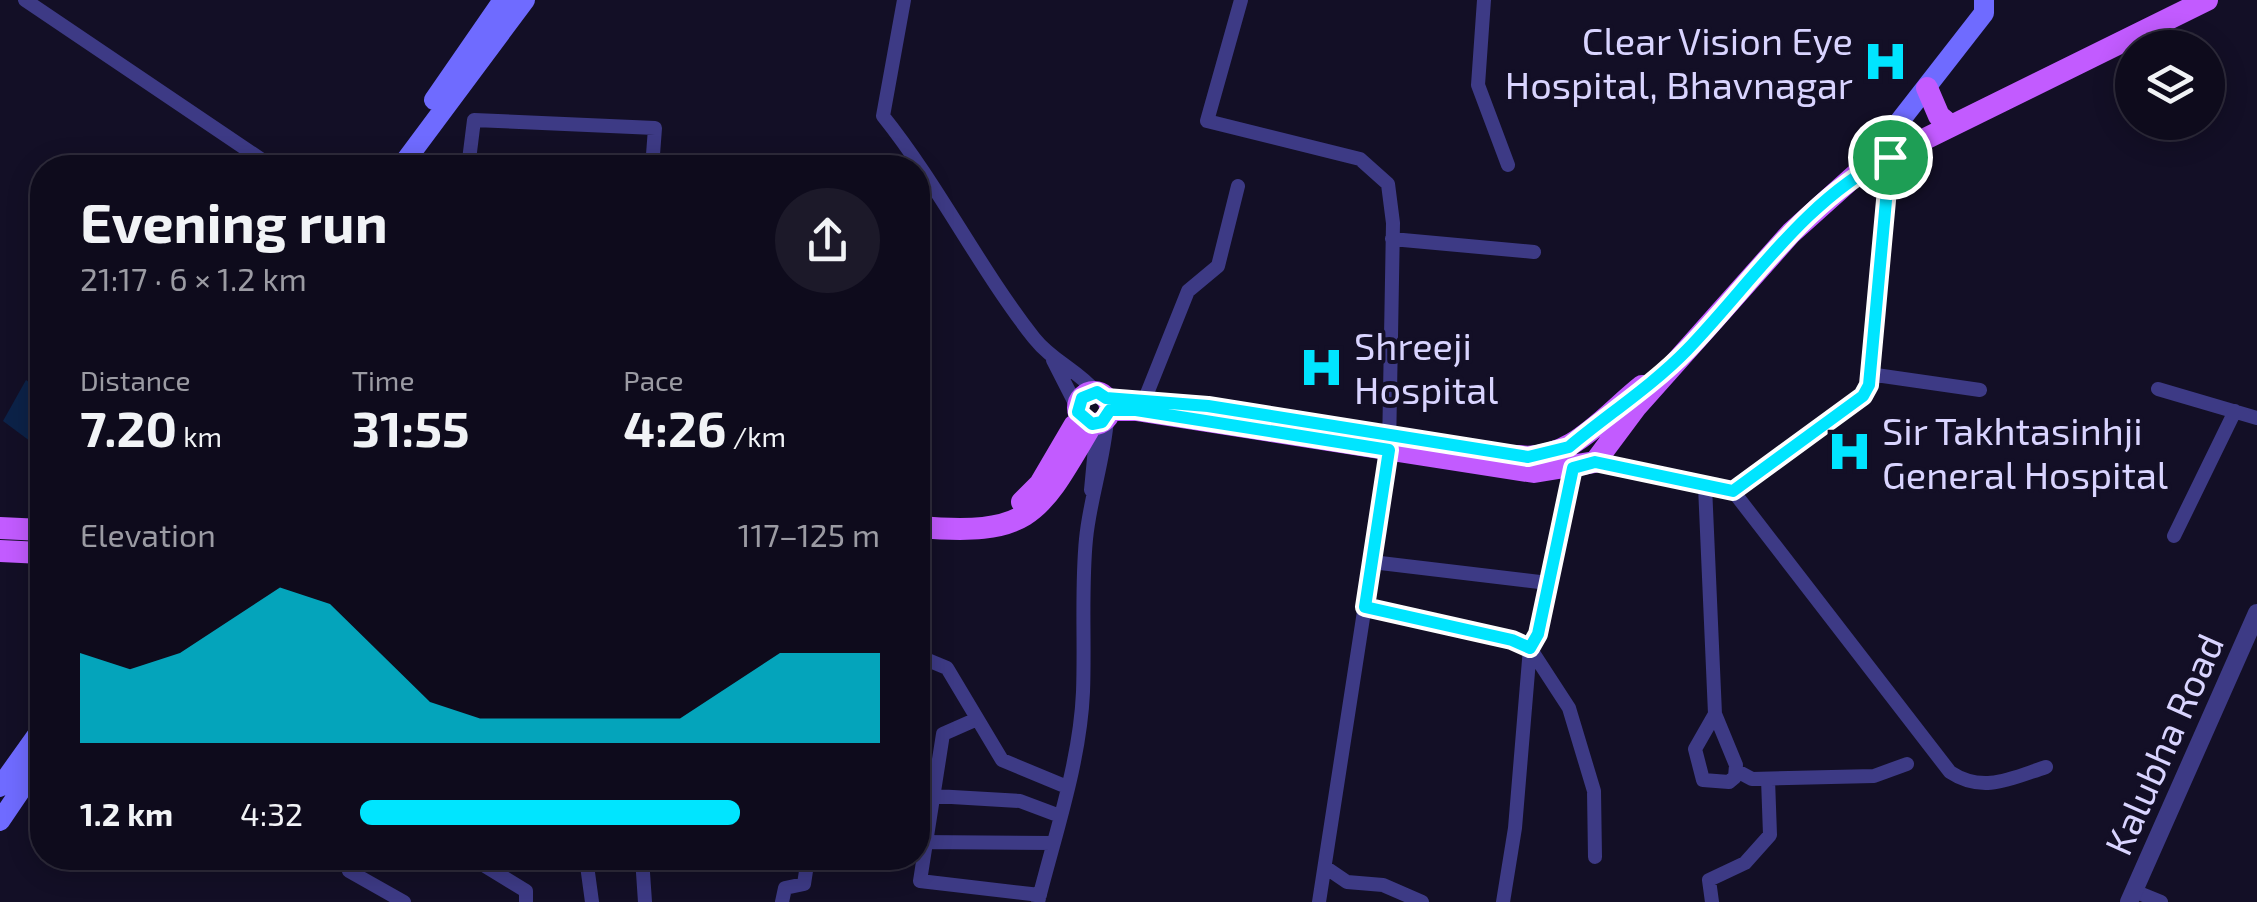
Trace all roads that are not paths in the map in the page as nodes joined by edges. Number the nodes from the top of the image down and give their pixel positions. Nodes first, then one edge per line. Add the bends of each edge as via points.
1 (25, 0) edge
2 (503, 0) edge
3 (526, 0) edge
4 (904, 0) edge
5 (1241, 0) edge
6 (1484, 0) edge
7 (2207, 0) edge
8 (1988, 4) edge
9 (1927, 88) junction
10 (1951, 126) junction
11 (255, 155) edge
12 (397, 155) edge
13 (410, 155) edge
14 (470, 155) edge
15 (653, 155) edge
16 (913, 155) edge
17 (1890, 157) junction
18 (1508, 165) dead end
19 (1860, 171) junction
20 (930, 177) edge
21 (1238, 186) dead end
22 (1392, 238) junction
23 (1534, 252) dead end
24 (1684, 353) junction
25 (1053, 359) junction
26 (1870, 374) junction
27 (2158, 389) dead end
28 (1980, 390) dead end
29 (1144, 401) junction
30 (2235, 411) junction
31 (1096, 412) junction
32 (2257, 418) edge
33 (1389, 444) junction
34 (1571, 464) junction
35 (1705, 486) junction
36 (1733, 491) junction
37 (0, 528) edge
38 (930, 528) edge
39 (30, 529) edge
40 (2174, 536) dead end
41 (0, 551) edge
42 (30, 552) edge
43 (1372, 562) junction
44 (1548, 584) junction
45 (1365, 607) junction
46 (2257, 613) edge
47 (1530, 648) junction
48 (930, 661) edge
49 (1714, 714) junction
50 (977, 720) junction
51 (30, 745) edge
52 (1907, 764) dead end
53 (2046, 768) dead end
54 (1737, 771) junction
55 (30, 777) edge
56 (1768, 778) junction
57 (930, 779) edge
58 (0, 787) edge
59 (1067, 788) junction
60 (930, 796) edge
61 (1060, 816) junction
62 (0, 821) edge
63 (930, 842) edge
64 (1053, 843) junction
65 (1595, 857) dead end
66 (1325, 867) junction
67 (492, 870) edge
68 (588, 870) edge
69 (643, 870) edge
70 (806, 870) edge
71 (920, 870) edge
72 (349, 871) dead end
73 (2131, 896) edge
74 (1039, 898) edge
75 (404, 902) edge
76 (526, 902) edge
77 (592, 902) edge
78 (645, 902) edge
79 (782, 902) edge
80 (1319, 902) edge
81 (1422, 902) edge
82 (1503, 902) edge
83 (1712, 902) edge
84 (2161, 902) edge

1 - 11 street
2 - 12 main road
3 - 13 main road
4 - 16 street via 883,116
5 - 22 street via 1207,121 1360,159 1388,184
6 - 18 street via 1478,84
7 - 10 main road
8 - 9 main road
9 - 10 main road
9 - 19 main road
10 - 17 main road
14 - 15 street via 474,120 655,128
17 - 19 main road
17 - 26 street
19 - 24 main road via 1790,233
20 - 25 street
21 - 29 street via 1218,266 1188,291
22 - 23 street
22 - 33 street
24 - 34 main road
24 - 34 main road via 1569,447
25 - 31 street
25 - 31 street via 1085,378
26 - 28 street
26 - 36 street via 1863,396
27 - 30 street
29 - 31 main road
29 - 33 main road via 1208,406
30 - 32 street
30 - 40 street
31 - 33 main road via 1136,410
31 - 38 main road via 1047,499 1029,516 984,531
31 - 59 street via 1104,459 1080,611 1083,694
33 - 34 main road
33 - 43 street
34 - 35 street
34 - 44 street
35 - 36 street
35 - 49 street
36 - 53 street via 1950,772 1993,784
37 - 39 main road
41 - 42 main road
43 - 44 street
43 - 45 street
44 - 47 street
45 - 47 street
45 - 66 street
46 - 73 street, Kalubha Road
47 - 65 street via 1569,708 1586,762 1596,804
47 - 82 street
48 - 50 street via 947,668
49 - 54 street
49 - 54 street via 1695,749 1703,780 1730,782
50 - 57 street via 943,734
50 - 59 street via 1002,760
51 - 58 main road
52 - 56 street via 1874,776
54 - 56 street
55 - 62 main road
56 - 83 street via 1770,834 1745,864 1710,880
59 - 61 street
60 - 61 street via 1020,802
61 - 64 street
63 - 64 street
64 - 74 street
66 - 80 street
66 - 81 street via 1347,882 1384,884
67 - 76 street via 526,891
68 - 77 street
69 - 78 street
70 - 79 street via 804,884 785,888
71 - 74 street via 920,881
72 - 75 street
73 - 84 street

